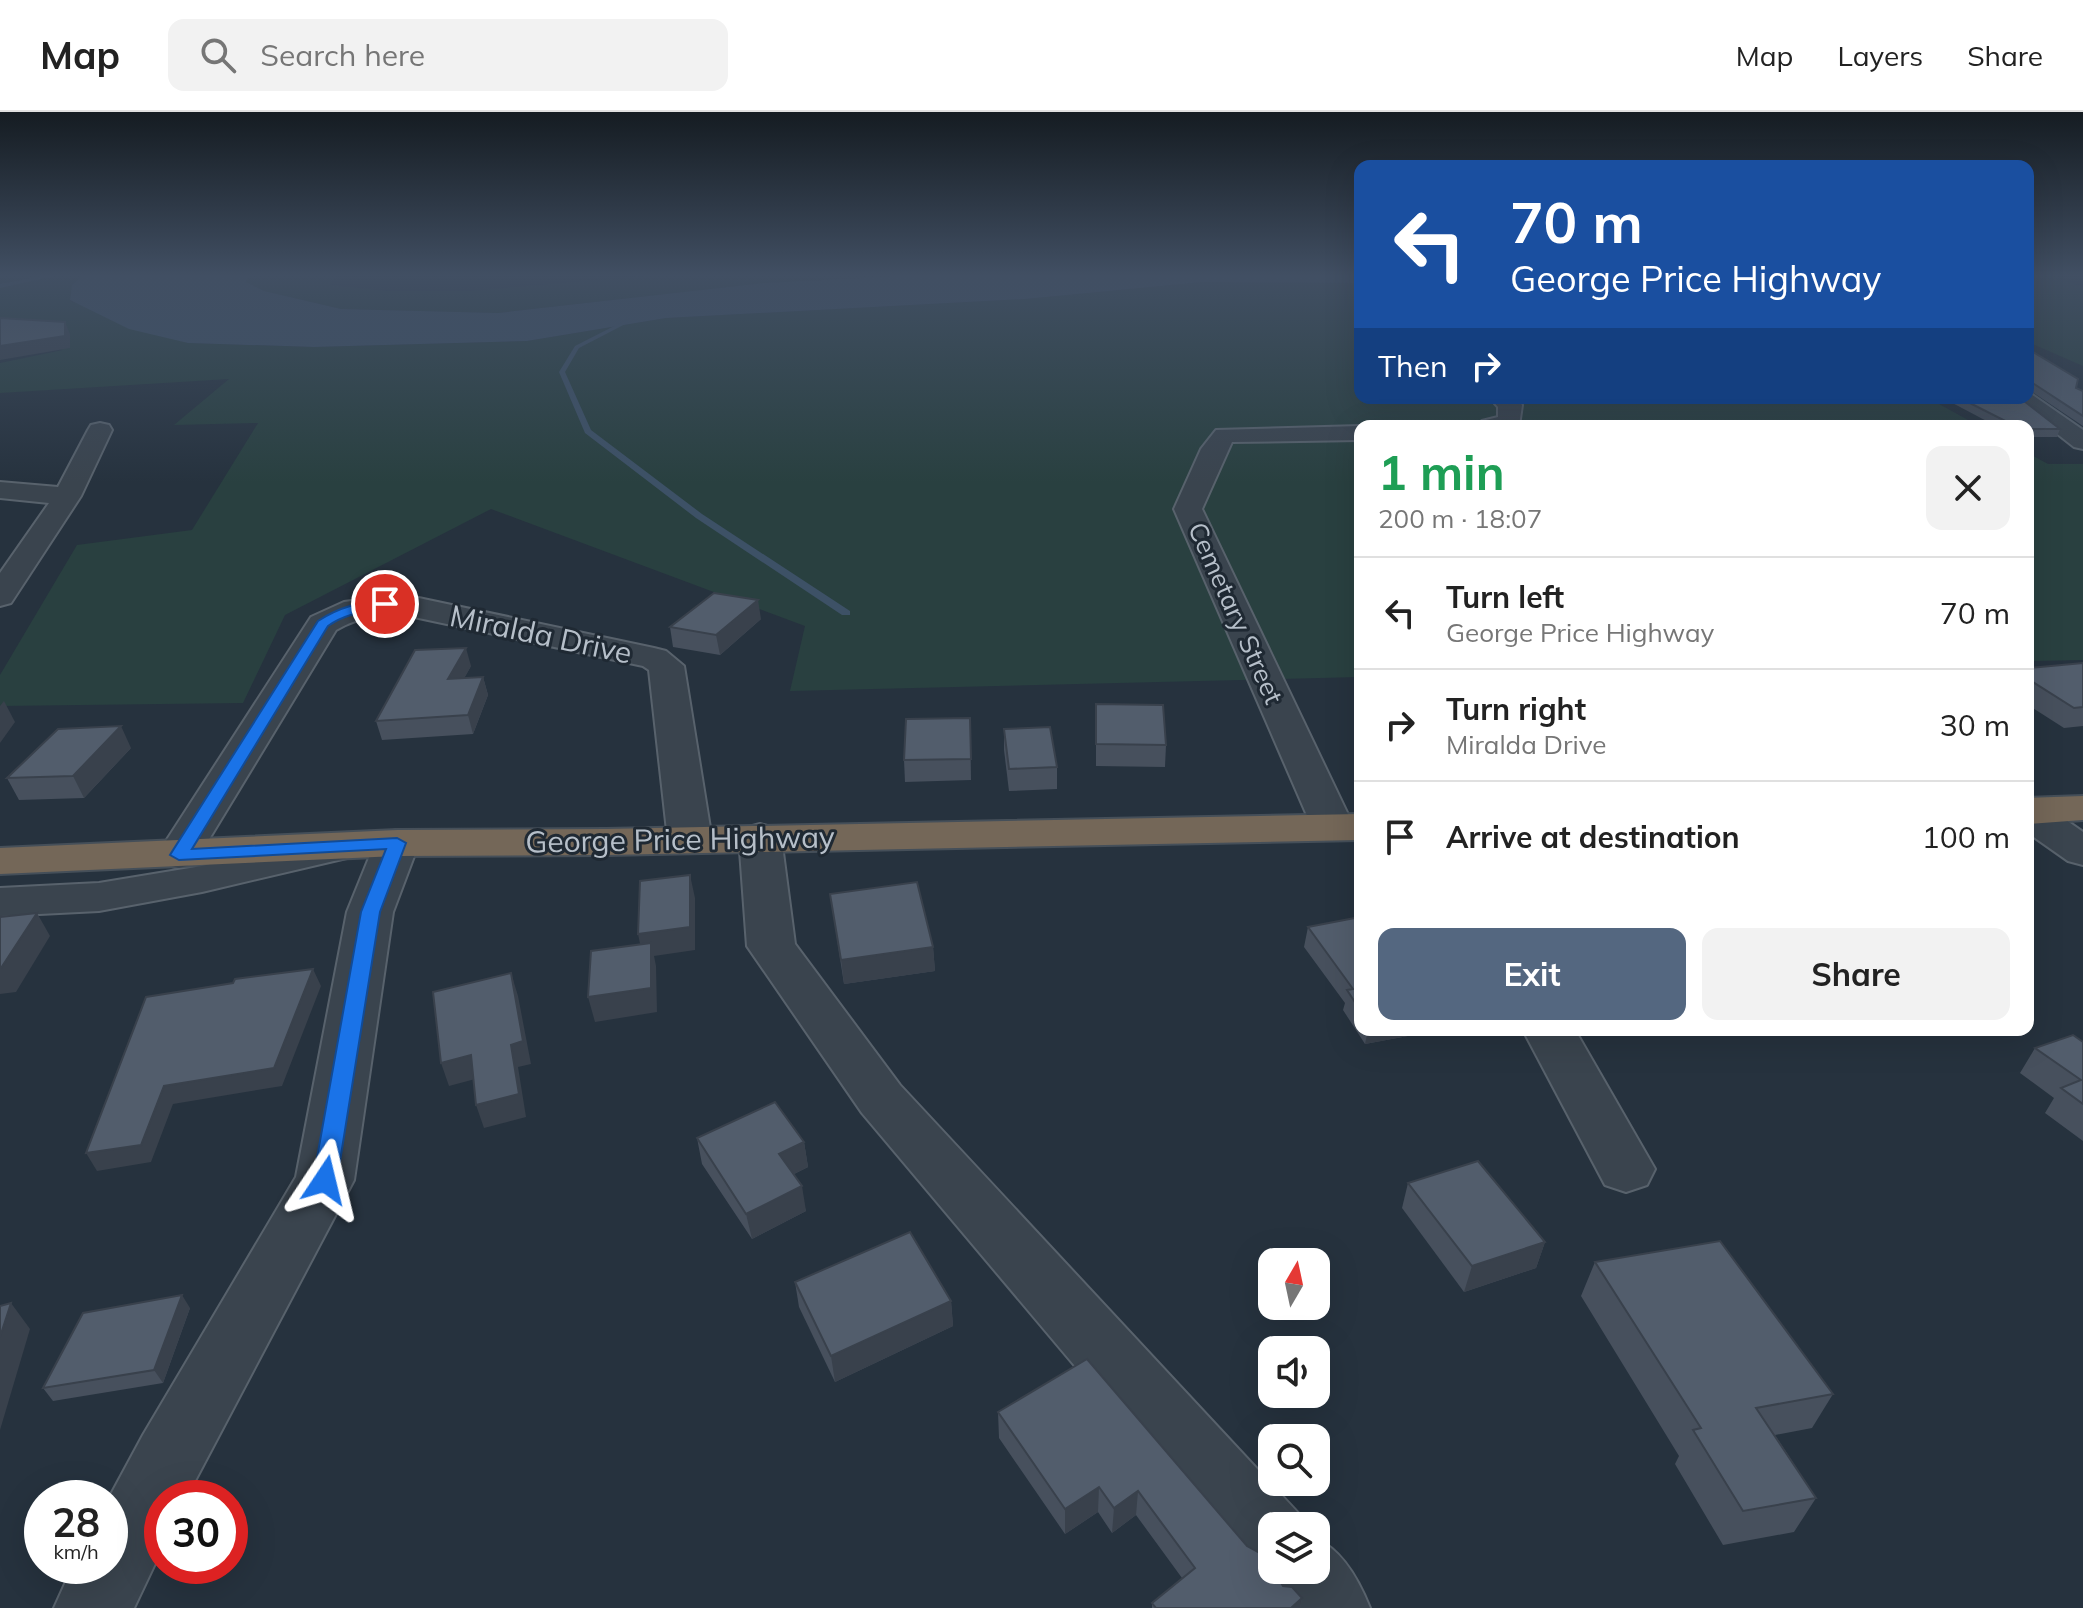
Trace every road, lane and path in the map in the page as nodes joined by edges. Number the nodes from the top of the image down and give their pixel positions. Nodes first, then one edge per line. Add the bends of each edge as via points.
1 (2034, 404) edge
2 (100, 430) dead end
3 (1354, 433) edge
4 (2083, 442) edge
5 (0, 490) edge
6 (67, 496) junction
7 (0, 596) edge
8 (2083, 808) edge
9 (2034, 812) edge
10 (2034, 816) edge
11 (1347, 827) edge
12 (760, 837) junction
13 (690, 840) junction
14 (373, 844) junction
15 (2083, 852) edge
16 (179, 855) junction
17 (0, 861) edge
18 (0, 902) edge
19 (1552, 1036) edge
20 (1626, 1169) dead end
21 (1258, 1525) edge
22 (1310, 1584) edge
23 (93, 1608) edge
24 (1331, 1608) edge

1 - 4 street
2 - 6 street
3 - 11 street, Cemetary Street via 1225,435 1188,509
5 - 6 street
6 - 7 street
8 - 9 highway
10 - 15 street
11 - 12 highway, George Price Highway
12 - 13 highway, George Price Highway
12 - 21 street via 771,946 881,1099
13 - 14 highway, George Price Highway
13 - 16 street, Miralda Drive via 666,666 654,658 385,604 337,614 323,624
14 - 16 highway, George Price Highway
14 - 18 street via 99,897
14 - 23 street via 370,912 325,1180 168,1459
16 - 17 highway, George Price Highway
19 - 20 street
22 - 24 street

